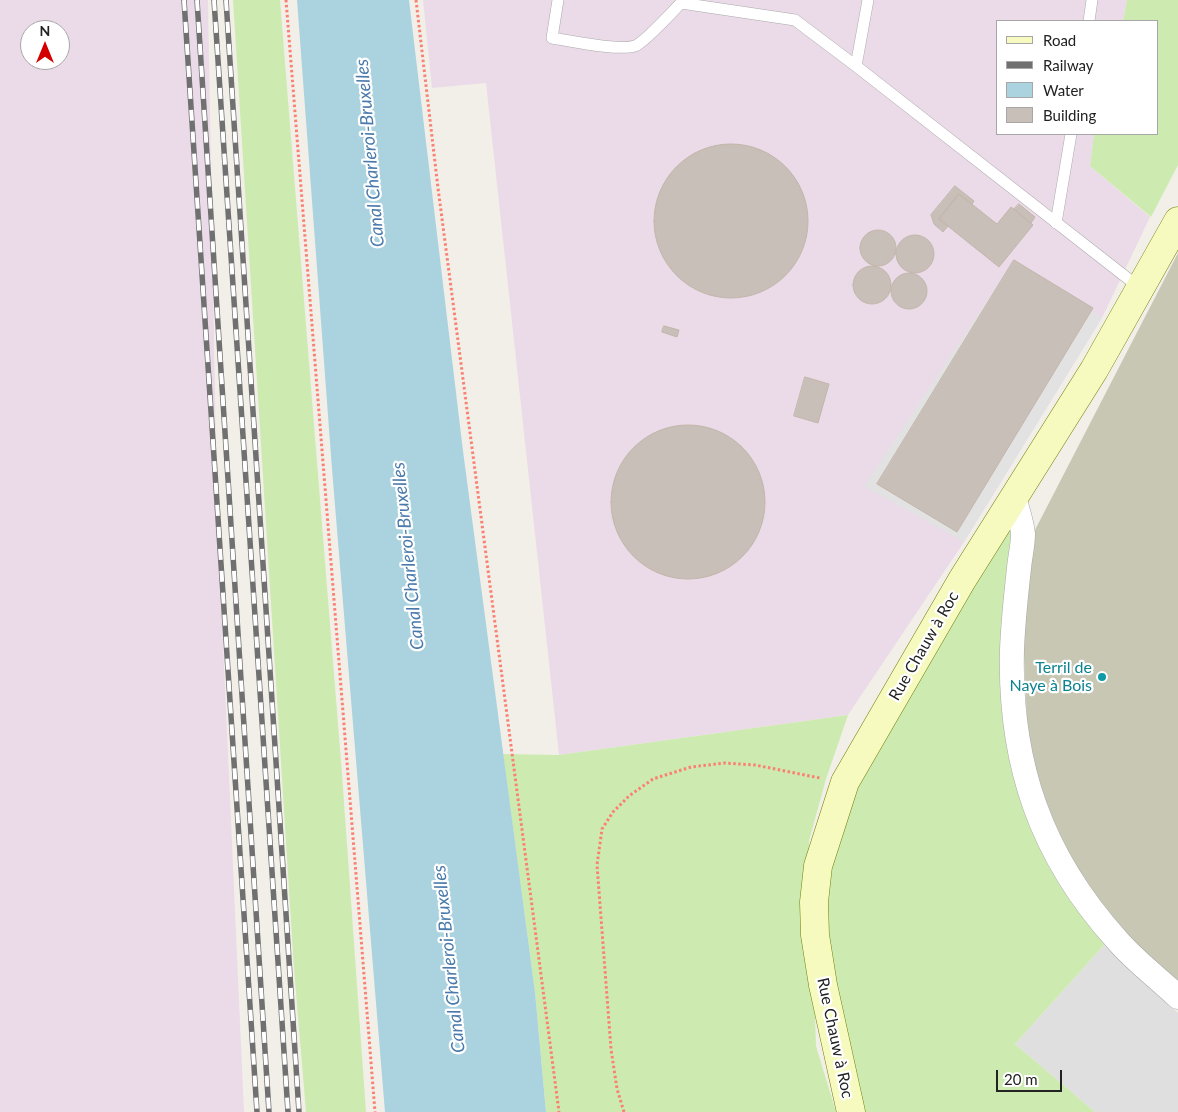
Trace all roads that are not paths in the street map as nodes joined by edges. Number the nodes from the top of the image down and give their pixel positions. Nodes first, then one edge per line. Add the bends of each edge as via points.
1 (558, 0) edge
2 (868, 0) edge
3 (1092, 0) edge
4 (1089, 20) edge
5 (856, 66) junction
6 (1070, 135) edge
7 (1178, 221) edge
8 (1056, 223) junction
9 (1140, 288) junction
10 (1014, 497) junction
11 (1178, 997) edge
12 (851, 1112) edge

1 - 5 lane via 552,38 618,47 636,45 681,3 795,20
2 - 5 lane
3 - 4 lane
5 - 8 lane
6 - 8 lane
7 - 9 street, Rue Chauw à Roc
8 - 9 lane
9 - 10 street, Rue Chauw à Roc via 1094,370
10 - 11 street via 1023,533 1012,629 1011,680 1018,750 1030,795 1055,852 1092,910 1118,941
10 - 12 street, Rue Chauw à Roc via 845,782 818,866 815,935

